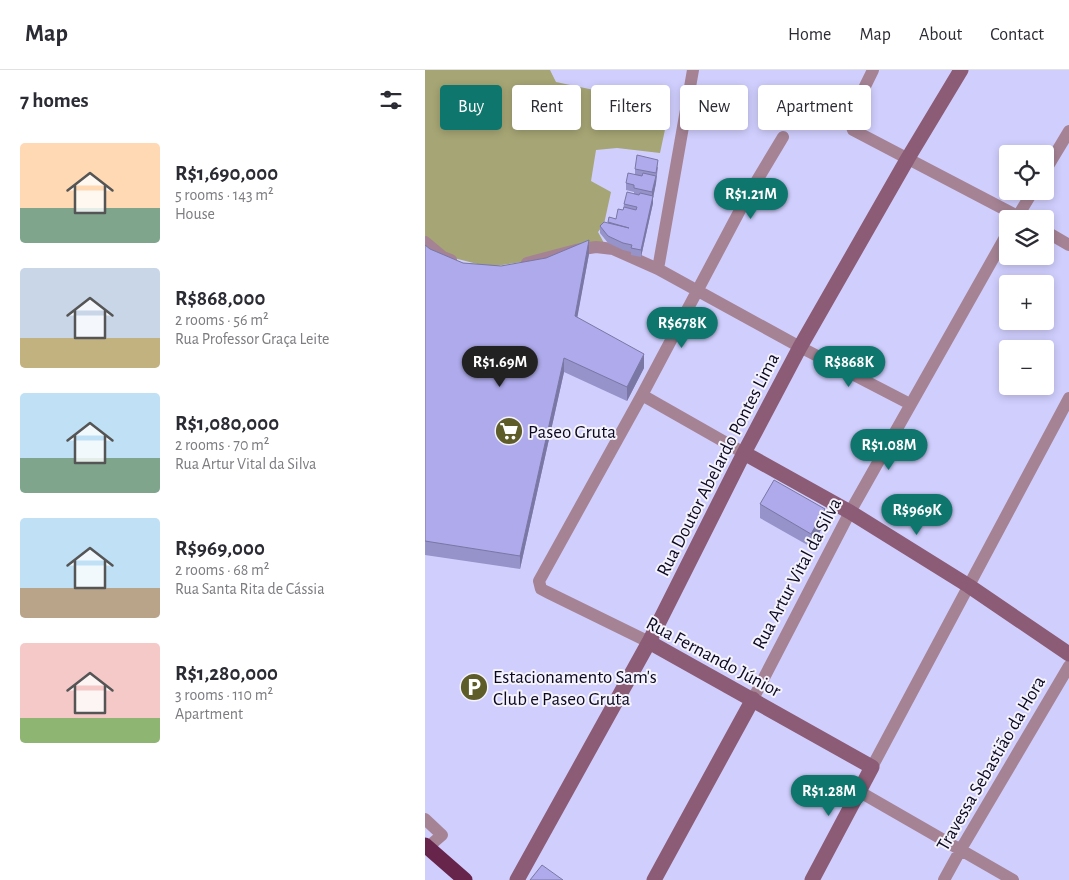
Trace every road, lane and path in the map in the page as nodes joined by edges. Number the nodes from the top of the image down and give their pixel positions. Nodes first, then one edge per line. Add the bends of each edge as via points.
1 (693, 70) edge
2 (873, 70) edge
3 (961, 70) edge
4 (1069, 131) edge
5 (783, 137) dead end
6 (1054, 156) edge
7 (908, 158) junction
8 (1004, 210) edge
9 (1054, 236) edge
10 (425, 242) edge
11 (1069, 245) edge
12 (999, 248) edge
13 (460, 264) edge
14 (514, 266) edge
15 (658, 269) junction
16 (697, 291) junction
17 (800, 347) junction
18 (642, 395) junction
19 (1069, 398) edge
20 (910, 404) junction
21 (744, 453) junction
22 (851, 512) junction
23 (969, 586) junction
24 (649, 642) junction
25 (1069, 654) edge
26 (1069, 666) edge
27 (753, 699) junction
28 (872, 767) junction
29 (860, 792) junction
30 (425, 819) edge
31 (426, 847) edge
32 (961, 849) junction
33 (465, 880) edge
34 (517, 880) edge
35 (654, 880) edge
36 (812, 880) edge
37 (944, 880) edge
38 (1013, 880) edge

1 - 15 street
2 - 7 street via 849,119 850,124 857,133
3 - 7 street, Rua Doutor Abelardo Pontes Lima
4 - 6 street
5 - 16 street via 747,196
7 - 8 street
7 - 17 street, Rua Doutor Abelardo Pontes Lima
9 - 11 street
10 - 13 street via 443,257
12 - 20 street, Rua Artur Vital da Silva
14 - 15 street via 595,247 613,249
15 - 16 street
16 - 17 street
16 - 18 street
17 - 20 street
17 - 21 street, Rua Doutor Abelardo Pontes Lima
18 - 21 street
18 - 24 street, Rua Fernando Júnior via 539,581 541,589
19 - 23 street
20 - 22 street, Rua Artur Vital da Silva
21 - 22 street
21 - 24 street, Rua Doutor Abelardo Pontes Lima
22 - 23 street
22 - 27 street, Rua Artur Vital da Silva
23 - 25 street
23 - 28 street
24 - 27 street, Rua Fernando Júnior
24 - 34 street, Rua Doutor Abelardo Pontes Lima
26 - 32 street, Travessa Sebastião da Hora
27 - 28 street, Rua Fernando Júnior
27 - 35 street, Rua Artur Vital da Silva
28 - 29 street
29 - 32 street
29 - 36 street
30 - 31 street via 442,834
31 - 33 highway
32 - 37 street, Travessa Sebastião da Hora
32 - 38 street

